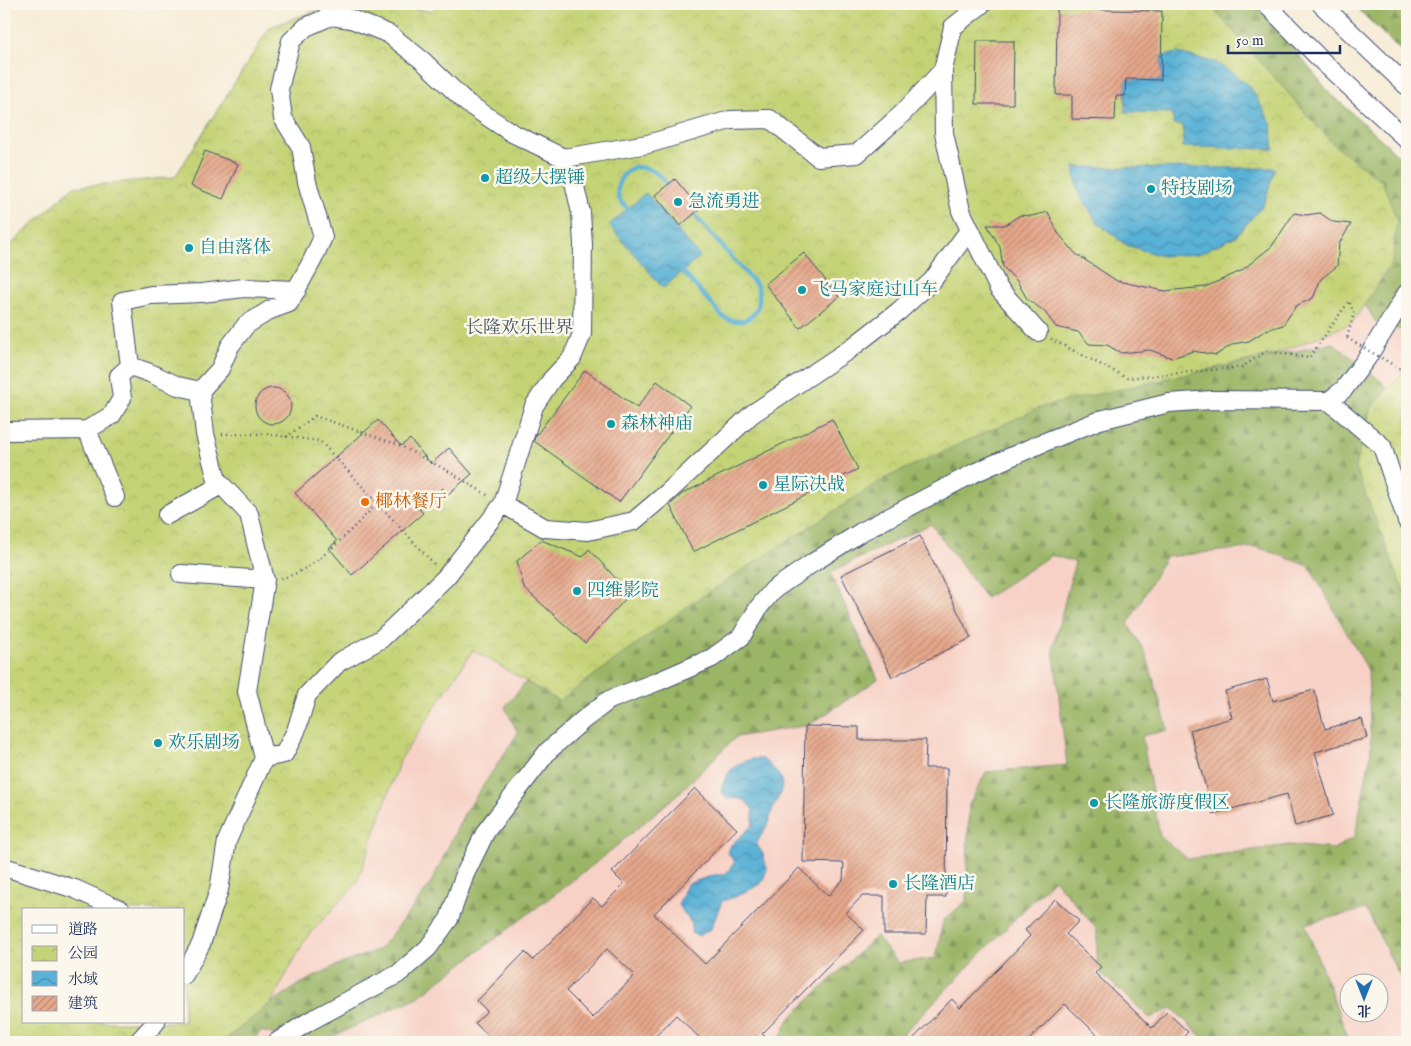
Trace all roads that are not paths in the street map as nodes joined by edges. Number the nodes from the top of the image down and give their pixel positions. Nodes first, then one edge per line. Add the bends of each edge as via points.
1 (982, 4) edge
2 (1266, 4) edge
3 (1321, 4) edge
4 (943, 70) junction
5 (1407, 86) edge
6 (1407, 140) edge
7 (564, 158) junction
8 (970, 229) junction
9 (297, 290) junction
10 (1407, 293) edge
11 (1038, 332) road end
12 (130, 366) junction
13 (200, 391) junction
14 (1329, 401) junction
15 (87, 430) junction
16 (4, 431) edge
17 (221, 484) junction
18 (116, 497) dead end
19 (503, 504) junction
20 (167, 515) dead end
21 (1407, 521) edge
22 (181, 574) dead end
23 (265, 580) junction
24 (264, 758) junction
25 (4, 867) edge
26 (117, 908) edge
27 (185, 968) edge
28 (154, 1024) edge
29 (138, 1042) edge
30 (277, 1042) edge

1 - 4 street via 953,27
2 - 6 street
3 - 5 street
4 - 7 street via 903,113 857,154 818,157 770,119 730,120 648,144
4 - 8 street via 944,133 962,211
7 - 9 street via 512,133 467,103 389,34 331,16 306,27 291,41 279,89 283,118 301,147 306,182 323,237
7 - 19 street via 582,213 582,334 572,358 534,406
8 - 11 street via 999,289
8 - 19 street via 932,281 899,312 752,414 634,521 588,531 545,528
9 - 12 street via 244,288 122,300
9 - 13 street via 289,303 246,325 230,346 220,369
10 - 14 street via 1367,358 1344,389
12 - 13 street via 178,386
12 - 15 street via 119,376 122,398 112,415
13 - 17 street via 205,434 217,480
14 - 21 street via 1382,446
14 - 30 street via 1169,403 1100,420 974,473 861,532 773,590 741,637 712,658 609,700 555,744 486,831 465,874 449,919 428,948 398,974
15 - 16 street
15 - 18 street
17 - 20 street
17 - 23 street via 249,514
19 - 24 street via 446,577 381,639 339,662 307,695 296,731 284,754
22 - 23 street
23 - 24 street via 247,691
24 - 27 street via 228,840 219,890 201,944
25 - 26 street via 75,888
28 - 29 street

